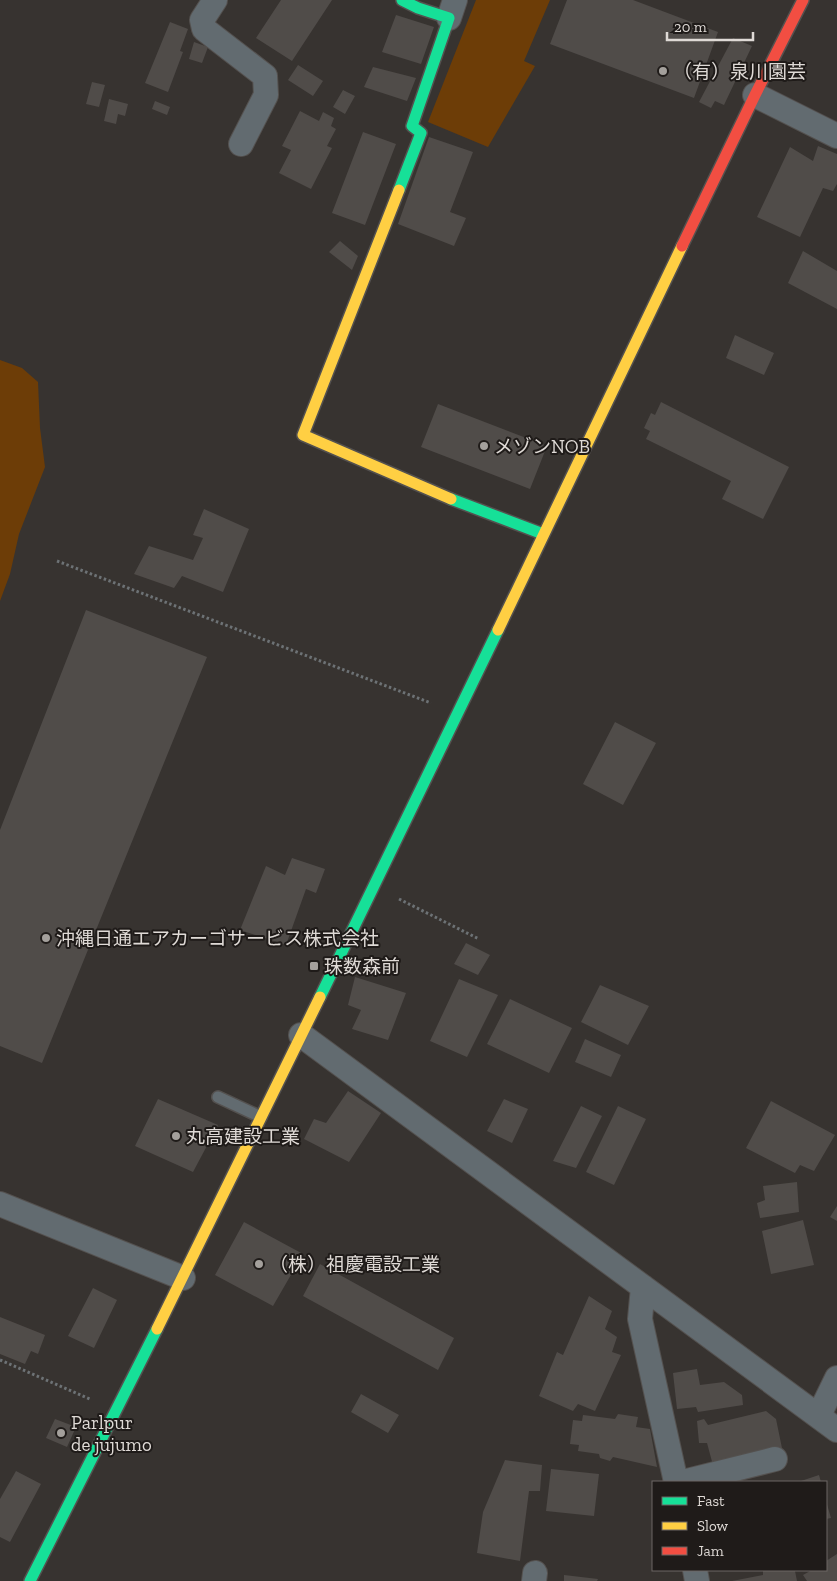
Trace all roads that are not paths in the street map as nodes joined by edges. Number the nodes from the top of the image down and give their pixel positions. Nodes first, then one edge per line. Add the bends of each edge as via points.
1 (214, 0) edge
2 (402, 0) edge
3 (803, 0) edge
4 (452, 9) edge
5 (755, 95) junction
6 (837, 136) edge
7 (241, 144) dead end
8 (543, 534) junction
9 (301, 1035) junction
10 (218, 1097) dead end
11 (261, 1117) junction
12 (0, 1204) edge
13 (182, 1278) junction
14 (643, 1287) junction
15 (837, 1378) edge
16 (819, 1415) junction
17 (837, 1430) edge
18 (775, 1459) dead end
19 (676, 1481) edge
20 (688, 1481) edge
21 (30, 1581) edge

1 - 7 street via 202,20 204,29 265,76 266,94
2 - 4 street via 418,8
3 - 5 street
4 - 8 street via 412,126 421,133 303,435
5 - 6 street
5 - 8 street
8 - 9 street
9 - 11 street
9 - 14 street
10 - 11 lane
11 - 13 street
12 - 13 street
13 - 21 street
14 - 16 street
14 - 19 street via 640,1319
15 - 16 street
16 - 17 street
18 - 20 street

